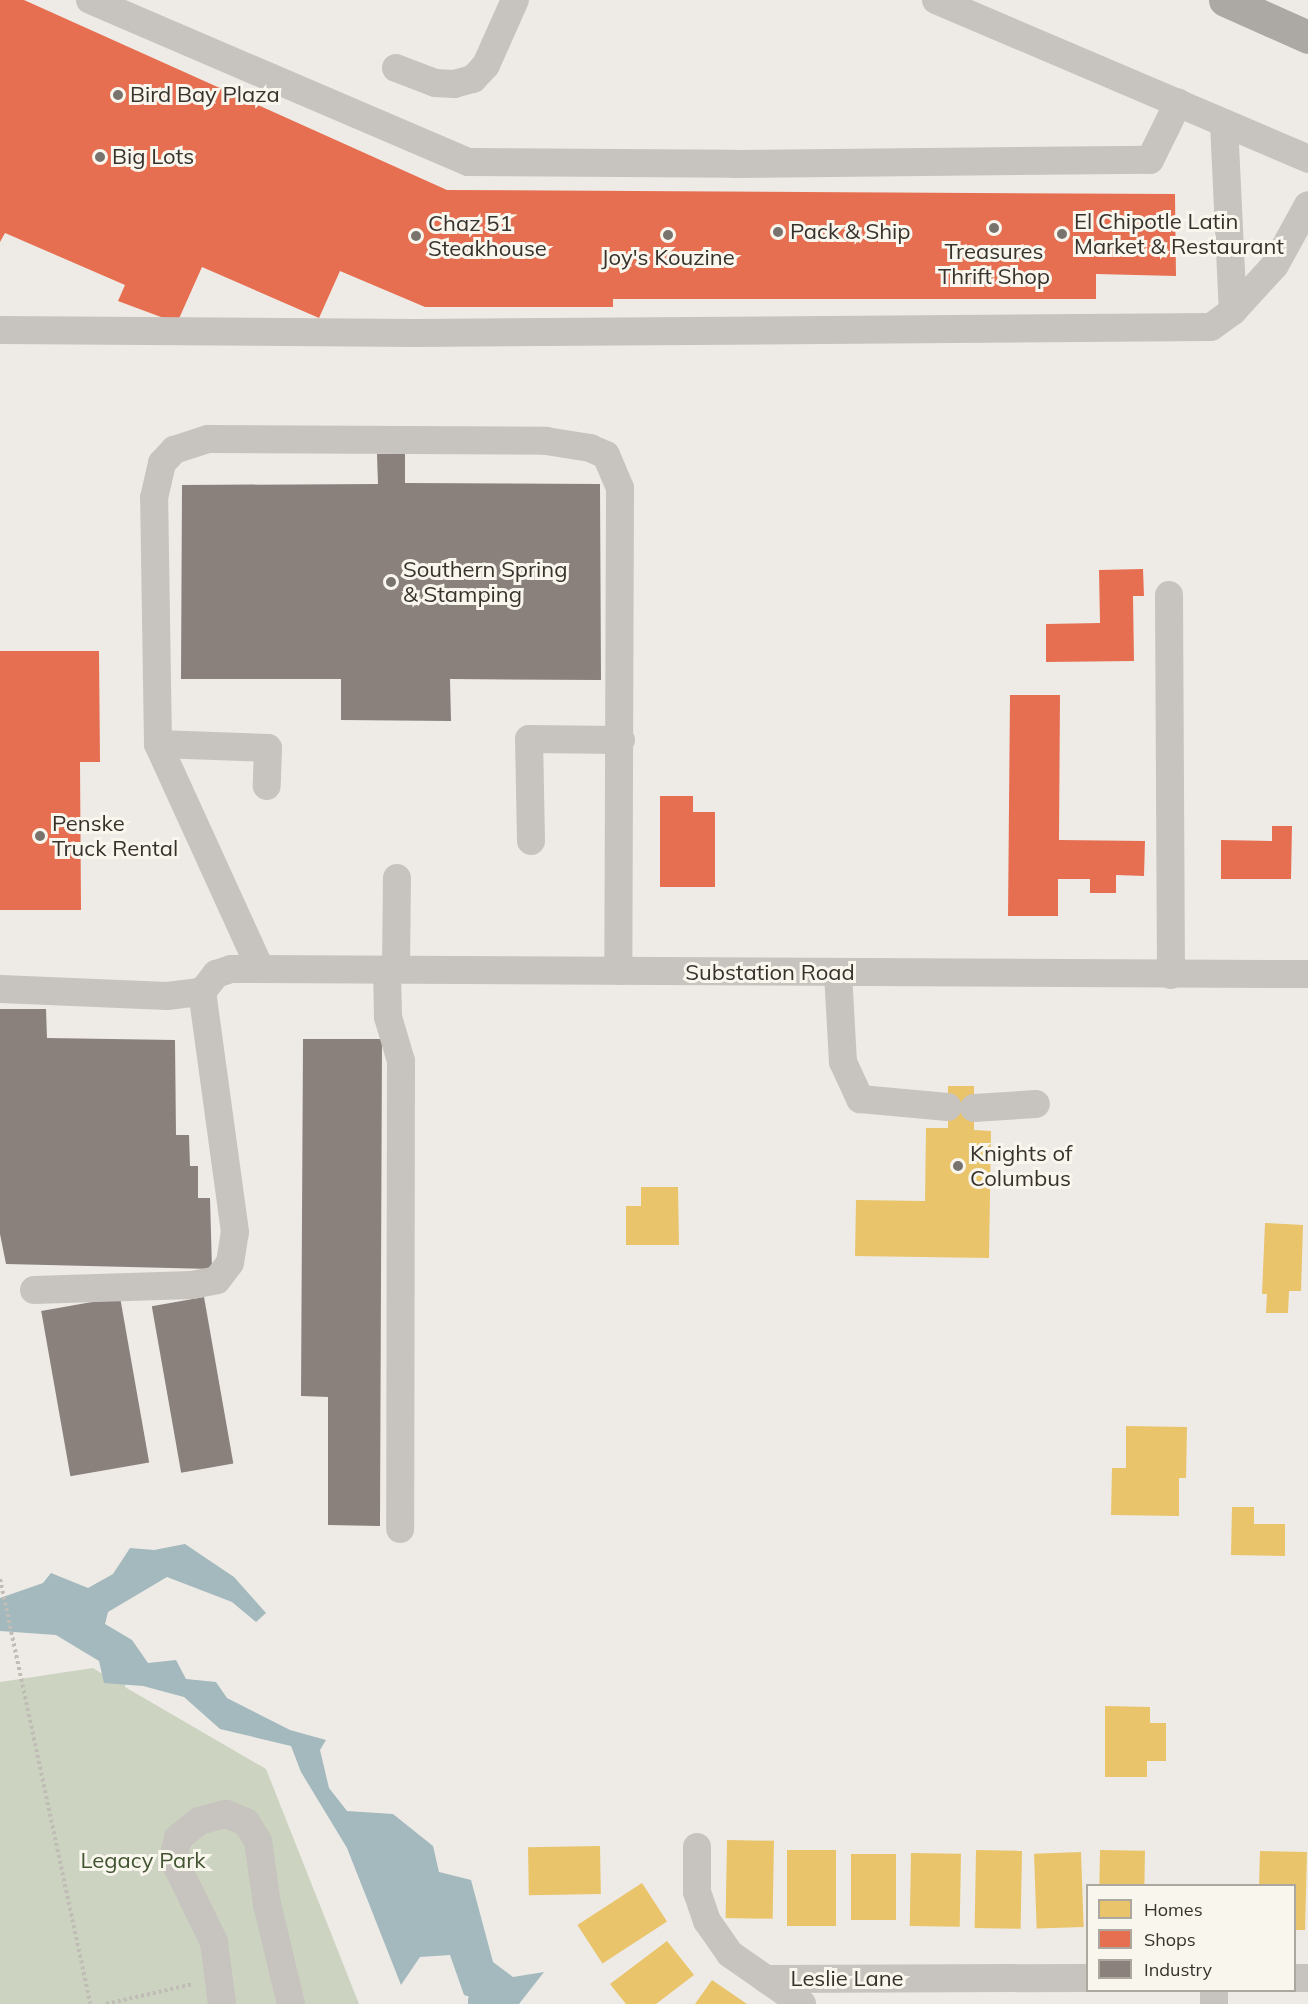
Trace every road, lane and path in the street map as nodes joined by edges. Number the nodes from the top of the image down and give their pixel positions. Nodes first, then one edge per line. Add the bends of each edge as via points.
1 (515, 0) edge
2 (936, 0) edge
3 (1225, 0) edge
4 (102, 2) edge
5 (1308, 37) edge
6 (396, 68) dead end
7 (1178, 103) junction
8 (1224, 123) junction
9 (1308, 159) edge
10 (1308, 205) edge
11 (1233, 311) junction
12 (0, 330) edge
13 (1170, 595) dead end
14 (621, 740) junction
15 (158, 744) junction
16 (267, 786) dead end
17 (531, 841) dead end
18 (397, 878) dead end
19 (260, 968) junction
20 (392, 969) junction
21 (618, 971) junction
22 (838, 973) junction
23 (1308, 974) edge
24 (1171, 975) junction
25 (1, 988) edge
26 (202, 992) junction
27 (1036, 1104) dead end
28 (34, 1290) dead end
29 (399, 1529) dead end
30 (0, 1579) edge
31 (697, 1847) dead end
32 (1086, 1978) edge
33 (766, 1979) junction
34 (90, 2004) edge
35 (222, 2004) edge
36 (291, 2004) edge
37 (802, 2004) edge

1 - 6 street via 486,65 473,79 435,83
2 - 7 street
3 - 5 main road
4 - 7 street via 468,162 1150,160
7 - 8 street
8 - 9 street
8 - 11 street
10 - 11 street via 1275,265
11 - 12 street via 1211,327 427,333
13 - 24 street
14 - 15 street via 620,488 606,455 590,448 546,441 208,439 174,450 162,463 155,484
14 - 17 street via 529,739
14 - 21 street
15 - 16 street via 268,747
15 - 19 street
18 - 20 street
19 - 20 street, Substation Road
19 - 26 street, Substation Road via 216,974
20 - 21 street, Substation Road
20 - 29 street via 388,1017 401,1061
21 - 22 street, Substation Road
22 - 24 street, Substation Road
22 - 27 street via 843,1062 860,1099 961,1108
23 - 24 street, Substation Road
25 - 26 street via 167,996
26 - 28 street via 235,1232 230,1263 217,1280 192,1285
30 - 34 path
31 - 33 street, Leslie Lane via 697,1892 707,1921 730,1954
32 - 33 street, Leslie Lane
33 - 37 street
35 - 36 street via 213,1942 176,1864 175,1851 178,1838 199,1821 226,1814 246,1822 258,1840 267,1904

